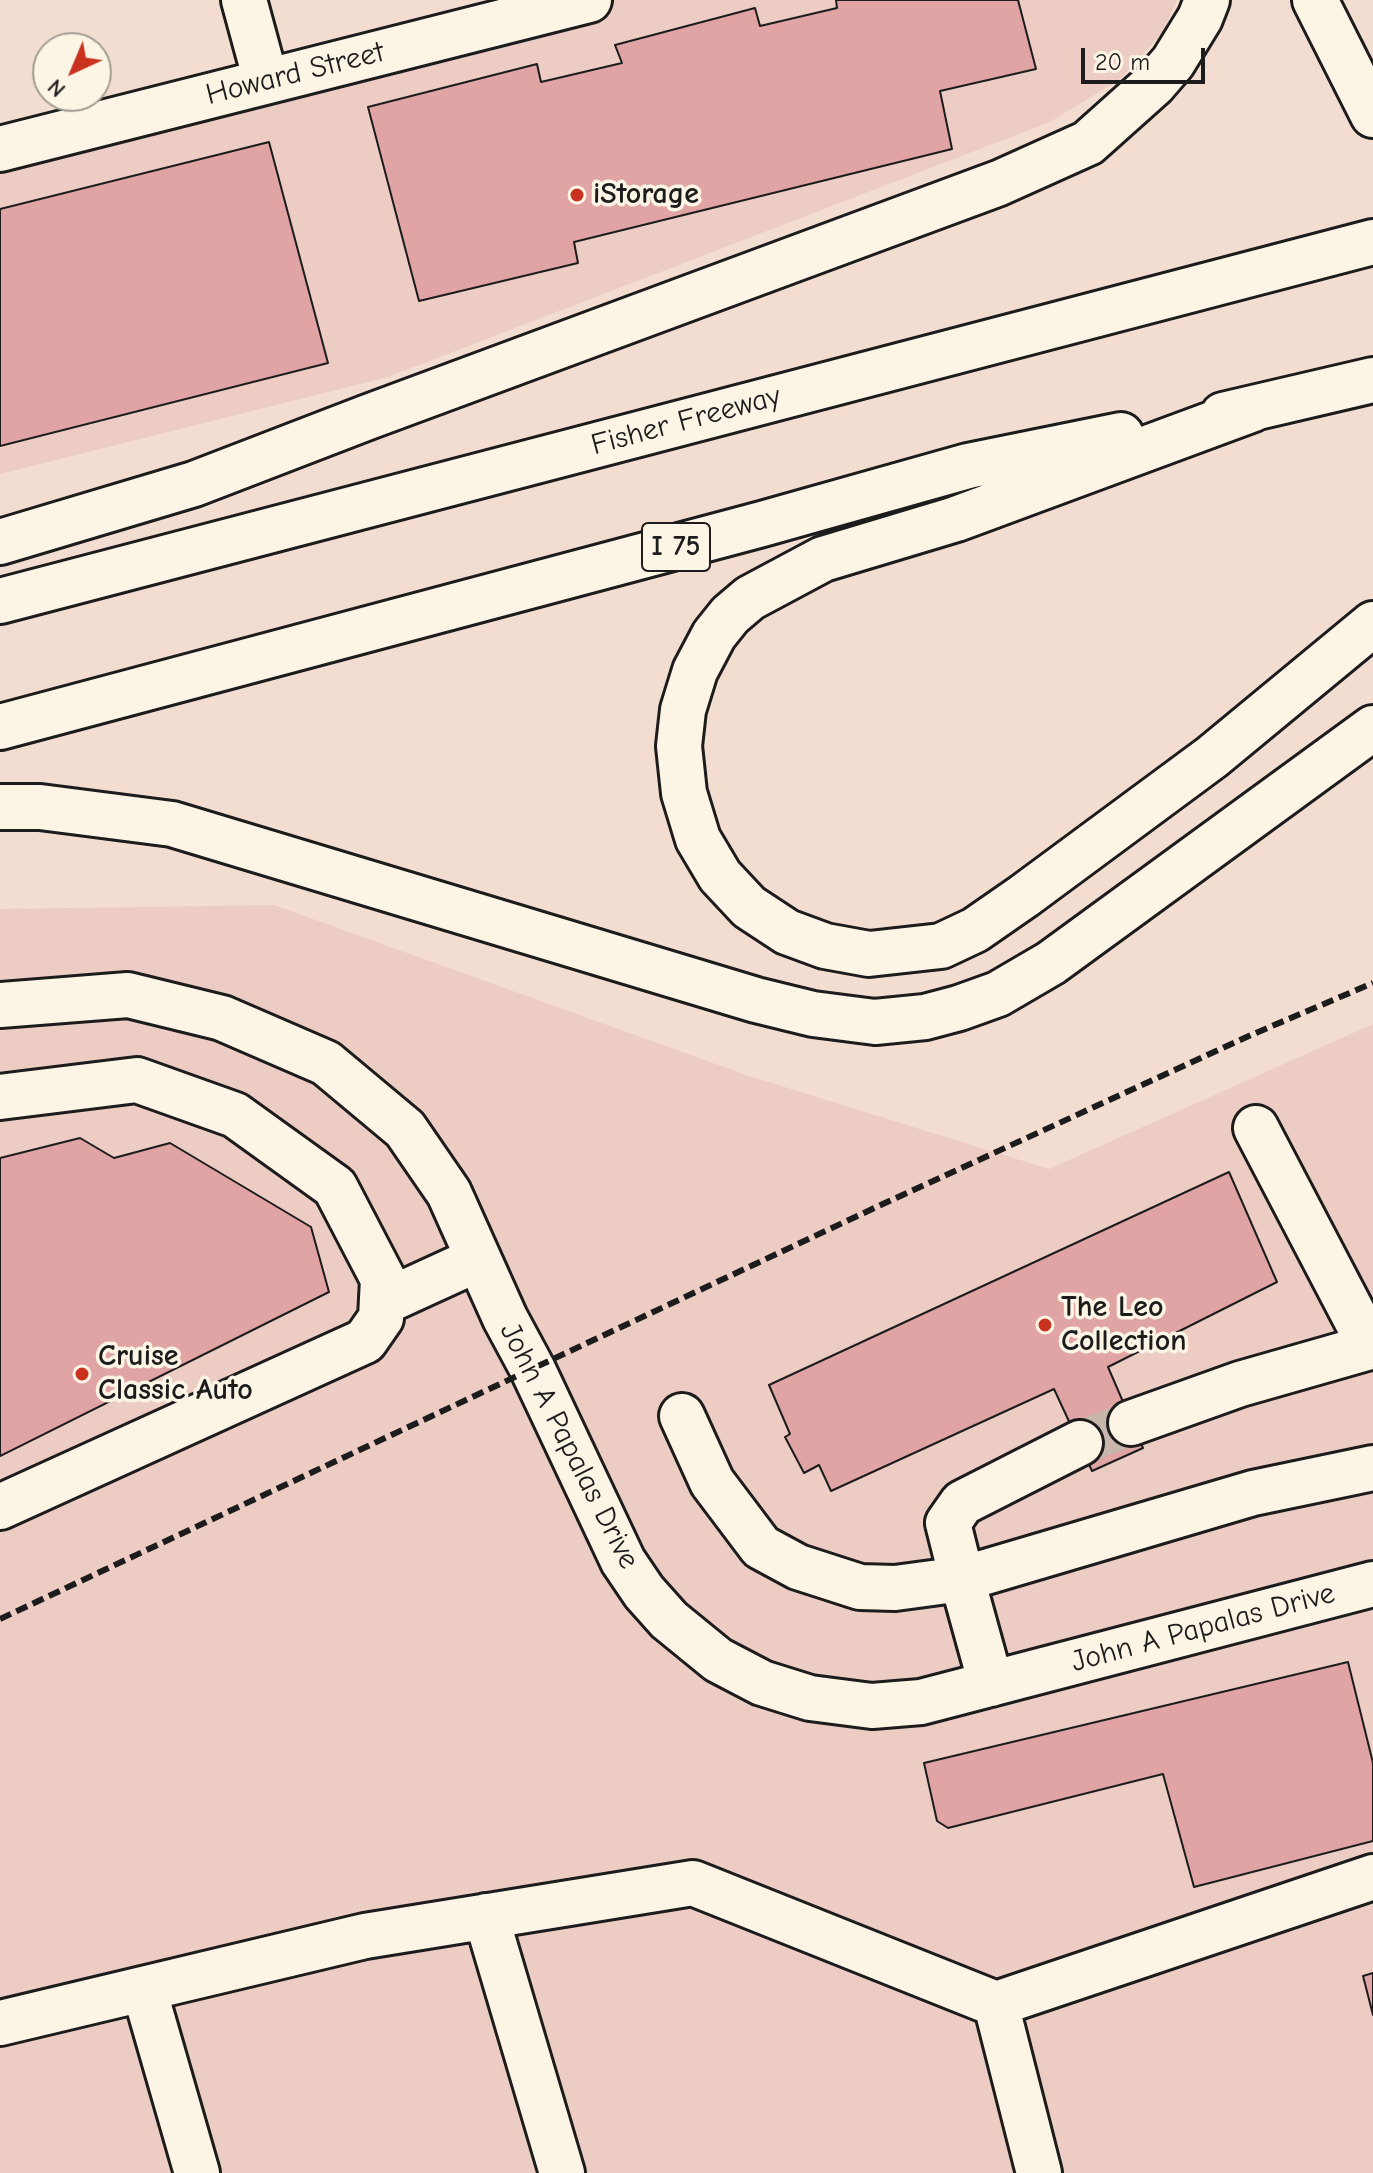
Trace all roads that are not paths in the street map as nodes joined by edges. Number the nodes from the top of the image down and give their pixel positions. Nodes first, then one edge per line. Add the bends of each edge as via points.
1 (244, 0) edge
2 (589, 0) edge
3 (1207, 0) edge
4 (1315, 0) edge
5 (266, 81) junction
6 (1373, 115) edge
7 (0, 149) edge
8 (1373, 242) edge
9 (1364, 382) edge
10 (1253, 409) junction
11 (0, 542) edge
12 (0, 601) edge
13 (1373, 624) edge
14 (0, 727) edge
15 (1373, 728) edge
16 (0, 807) edge
17 (0, 1005) edge
18 (0, 1097) edge
19 (1256, 1128) dead end
20 (478, 1259) junction
21 (382, 1303) junction
22 (1372, 1346) edge
23 (682, 1416) dead end
24 (1131, 1423) tunnel mouth
25 (1080, 1443) tunnel mouth
26 (1373, 1468) edge
27 (0, 1507) edge
28 (962, 1579) junction
29 (1373, 1584) edge
30 (991, 1684) junction
31 (1373, 1877) edge
32 (486, 1916) junction
33 (144, 1989) junction
34 (996, 2004) junction
35 (0, 2023) edge
36 (197, 2173) edge
37 (562, 2173) edge
38 (1039, 2173) edge

1 - 5 main road
2 - 5 main road, Howard Street
3 - 11 main road via 1189,37 1154,84 1088,143 999,183 194,484
4 - 6 main road
5 - 7 main road, Howard Street
8 - 12 main road, Fisher Freeway
9 - 10 main road, I 75
10 - 13 main road via 956,519 823,559 750,598 714,635 683,710 679,746 684,793 698,839 720,876 749,907 787,932 869,954 941,946 1011,905 1212,757
10 - 14 main road, I 75 via 968,466
15 - 16 main road via 1038,971 959,1008 875,1022 756,1000 172,824
17 - 20 main road, John A Papalas Drive via 128,995 222,1018 326,1063 405,1129 449,1193
18 - 21 main road via 137,1080 235,1115 335,1187 383,1279
19 - 22 main road
20 - 21 main road
20 - 30 main road, John A Papalas Drive via 623,1561 669,1620 718,1660 762,1683 810,1698 884,1705 921,1702
21 - 27 main road via 381,1318 365,1341
22 - 24 main road
23 - 28 main road via 712,1482 761,1547 798,1567 860,1587
25 - 28 main road via 962,1503 948,1523
26 - 28 main road via 1253,1493
28 - 30 main road
29 - 30 main road, John A Papalas Drive
31 - 34 main road
32 - 33 main road via 365,1936
32 - 34 main road via 693,1883
32 - 37 main road
33 - 35 main road
33 - 36 main road
34 - 38 main road

